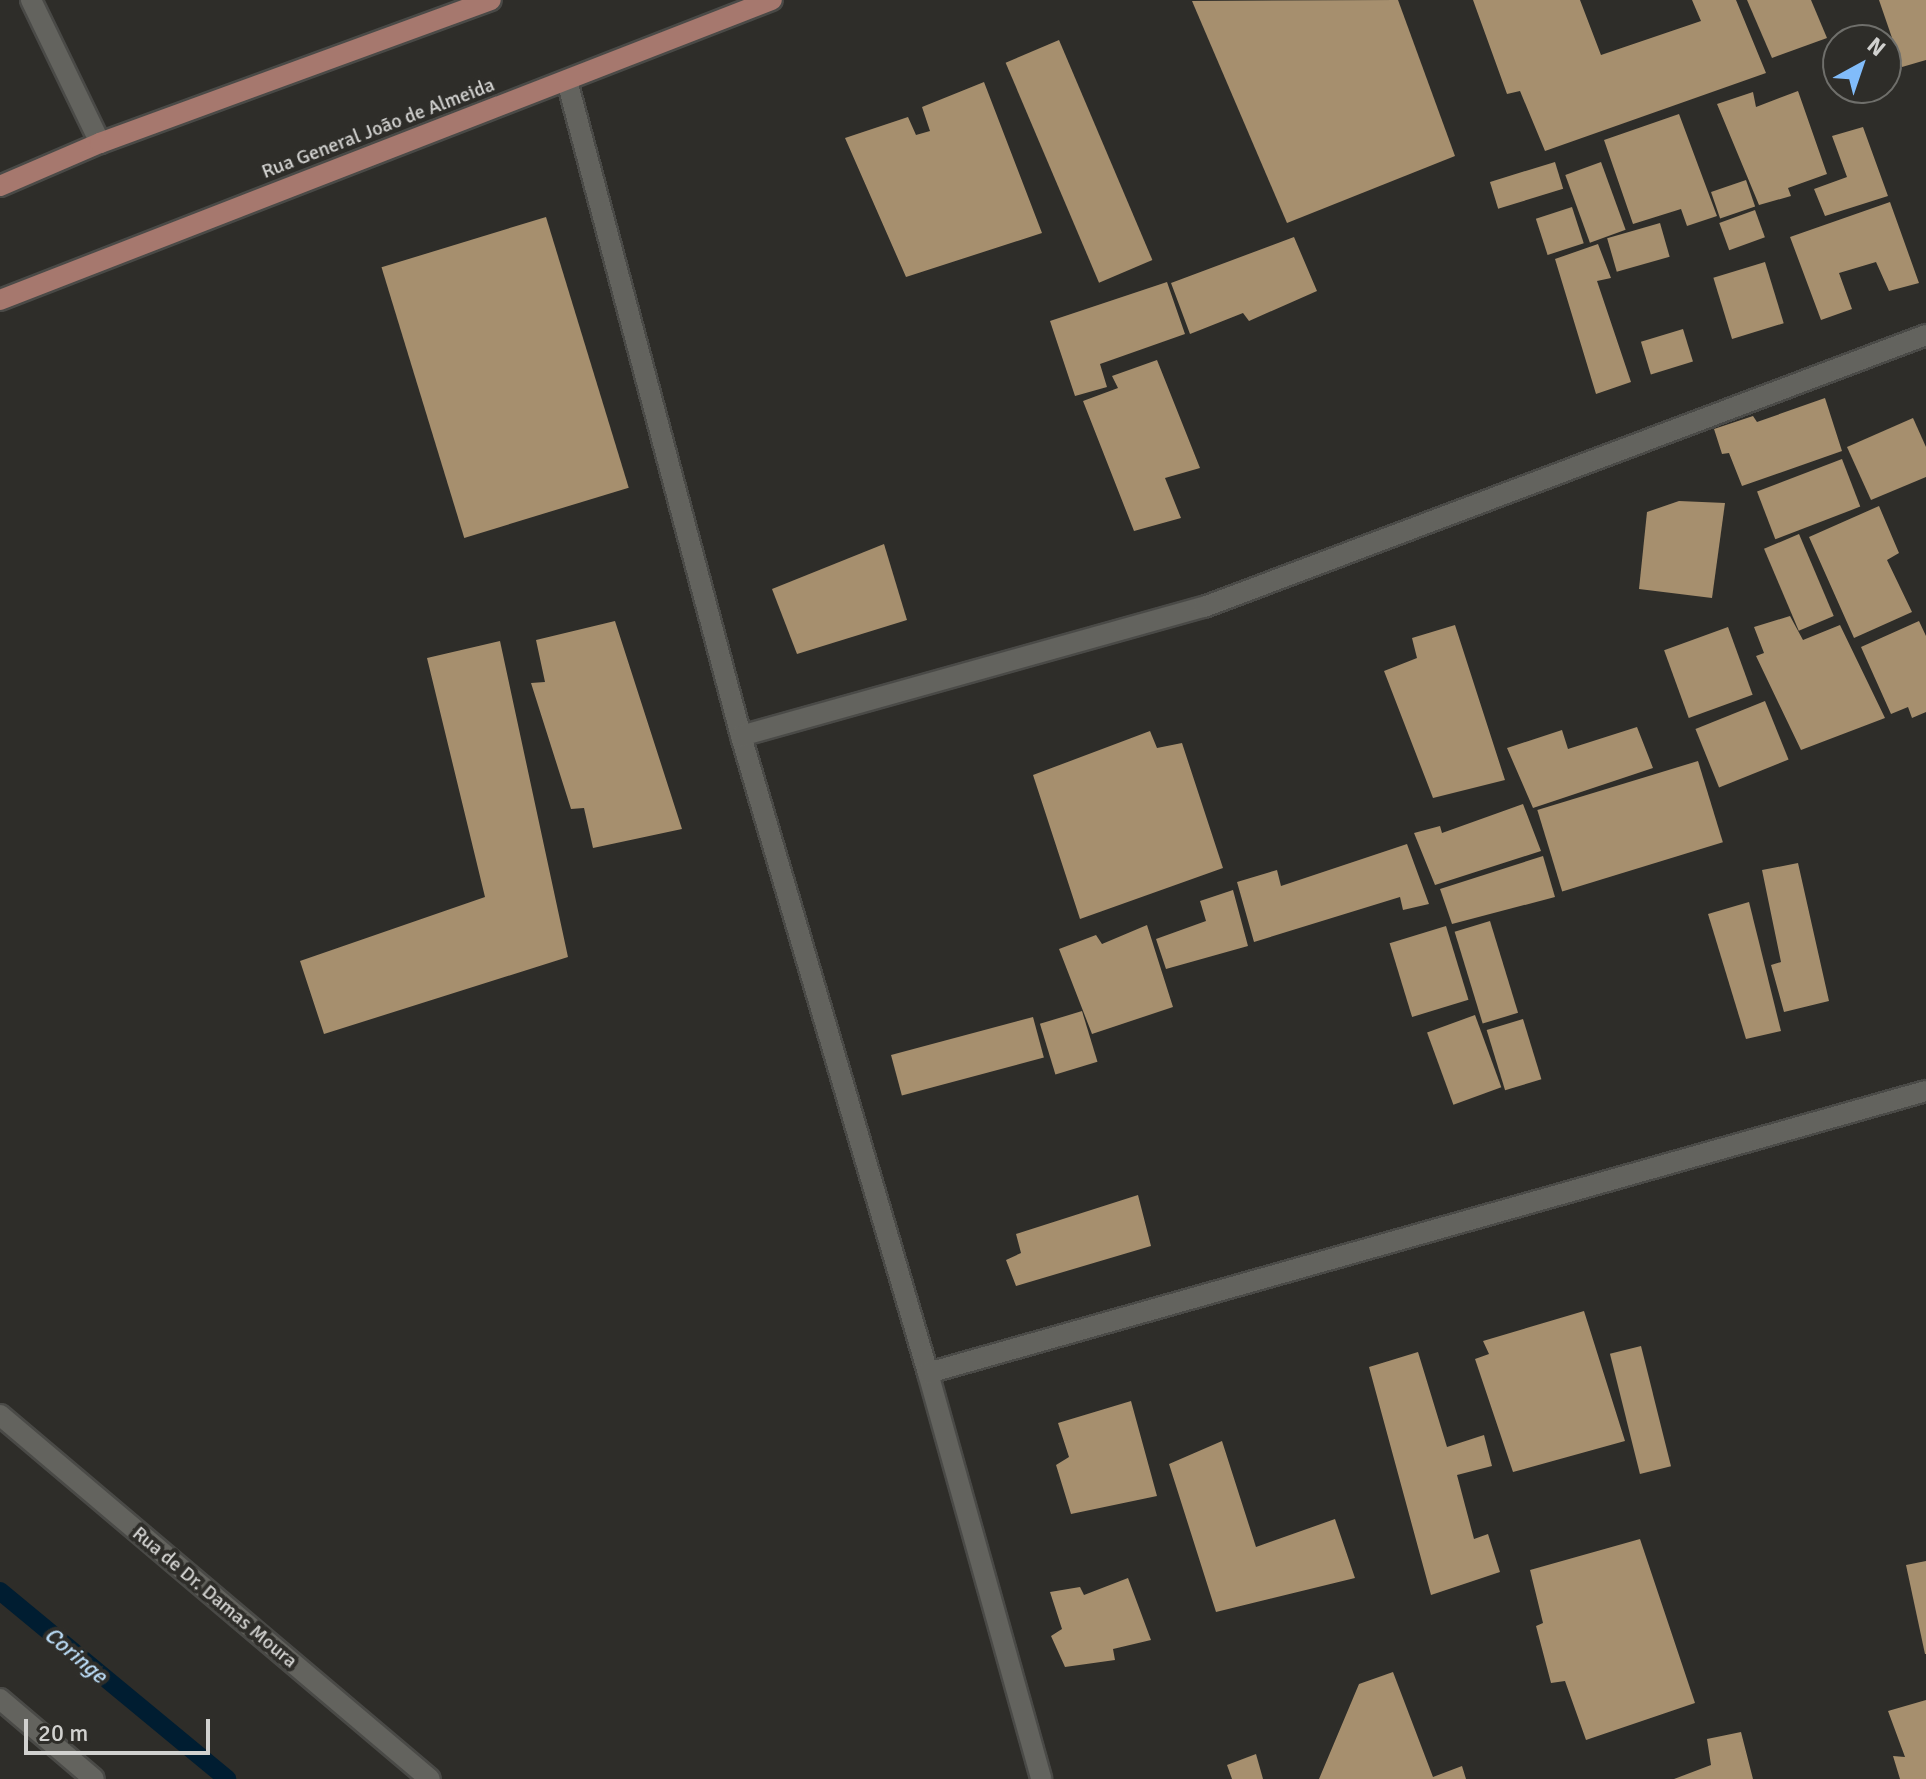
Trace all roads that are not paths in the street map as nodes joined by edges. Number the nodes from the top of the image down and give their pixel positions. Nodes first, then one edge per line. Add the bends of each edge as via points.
1 (31, 0) edge
2 (491, 0) edge
3 (772, 0) edge
4 (567, 81) junction
5 (100, 143) junction
6 (0, 186) edge
7 (0, 300) edge
8 (1926, 335) edge
9 (741, 736) junction
10 (1926, 1091) edge
11 (928, 1373) junction
12 (0, 1415) edge
13 (0, 1699) edge
14 (94, 1779) edge
15 (430, 1779) edge
16 (1041, 1779) edge

1 - 5 street
2 - 5 main road
3 - 4 main road, Rua General João de Almeida
4 - 7 main road, Rua General João de Almeida
4 - 9 street
5 - 6 main road
8 - 9 street via 1204,607
9 - 11 street
10 - 11 street
11 - 16 street
12 - 15 street, Rua de Dr. Damas Moura
13 - 14 street

